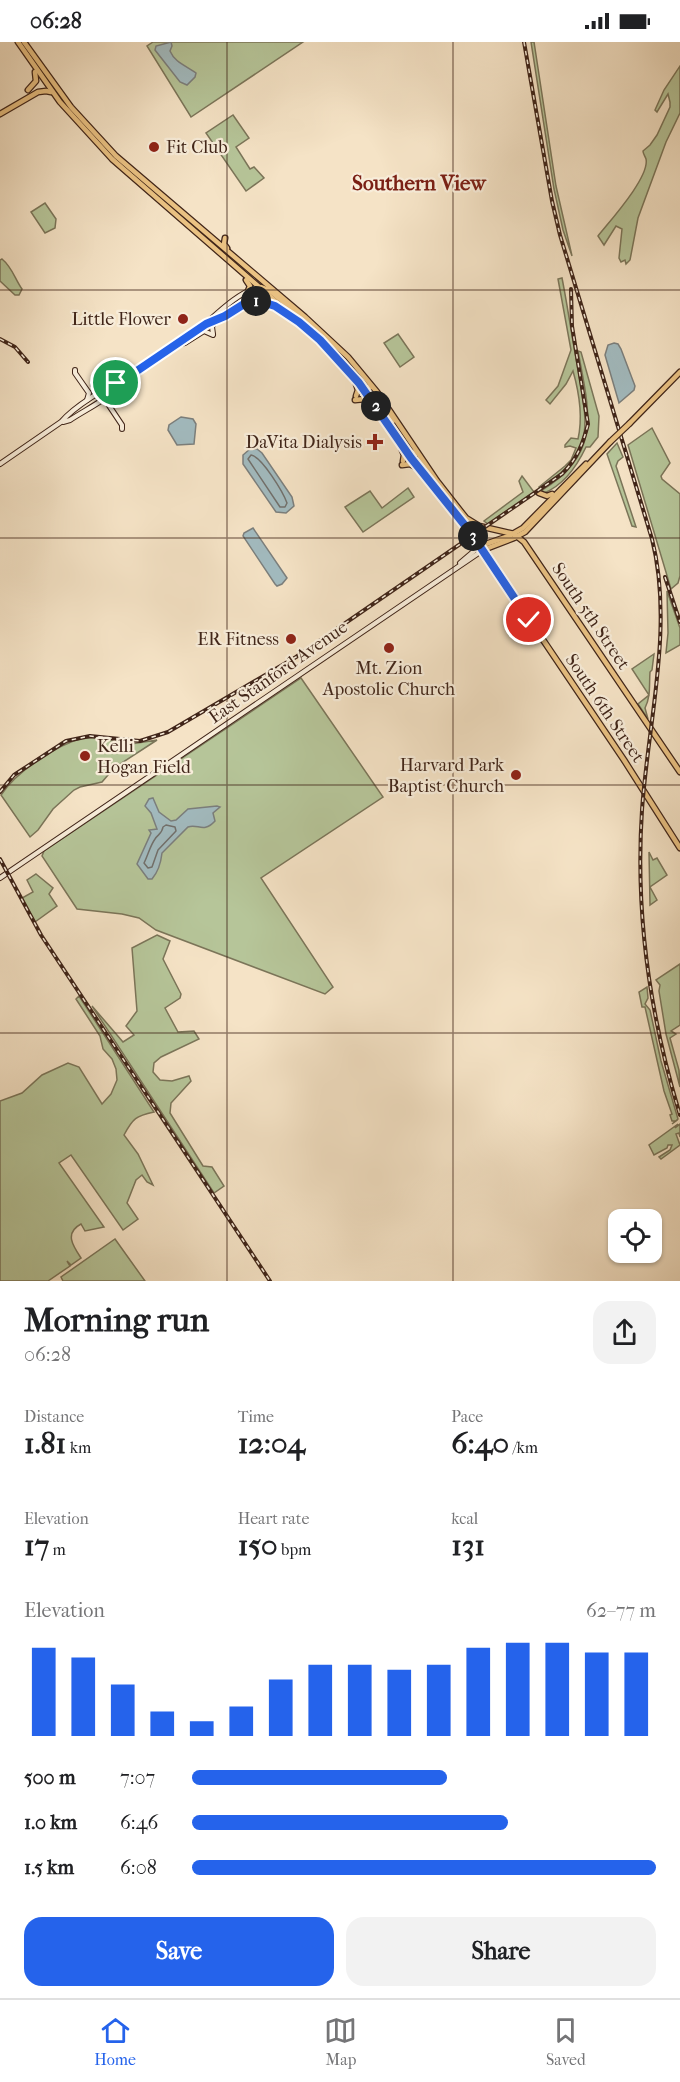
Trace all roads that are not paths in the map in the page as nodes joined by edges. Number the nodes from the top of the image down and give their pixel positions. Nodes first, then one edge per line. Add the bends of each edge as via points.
1 (17, 42) edge
2 (24, 42) edge
3 (44, 82) junction
4 (28, 90) dead end
5 (55, 96) junction
6 (0, 114) edge
7 (91, 130) junction
8 (225, 238) dead end
9 (223, 257) junction
10 (246, 266) junction
11 (257, 275) junction
12 (258, 287) junction
13 (248, 291) junction
14 (217, 319) junction
15 (299, 322) junction
16 (206, 324) junction
17 (330, 339) junction
18 (175, 345) junction
19 (347, 368) junction
20 (75, 370) dead end
21 (680, 372) edge
22 (124, 379) junction
23 (93, 385) dead end
24 (372, 387) junction
25 (365, 392) junction
26 (110, 393) junction
27 (85, 404) junction
28 (381, 413) junction
29 (61, 422) junction
30 (388, 424) junction
31 (122, 429) dead end
32 (402, 430) junction
33 (599, 453) junction
34 (413, 456) junction
35 (0, 464) edge
36 (418, 468) junction
37 (433, 476) junction
38 (568, 481) junction
39 (539, 493) dead end
40 (528, 530) junction
41 (516, 535) junction
42 (482, 548) junction
43 (529, 549) junction
44 (680, 772) edge
45 (680, 848) edge
46 (0, 878) edge

1 - 3 main road
1 - 4 main road via 37,74
2 - 7 main road
3 - 5 main road
3 - 7 main road
5 - 6 main road via 50,91 40,91
5 - 9 main road via 121,168
7 - 10 main road via 137,175
8 - 10 main road via 226,247
9 - 12 main road
9 - 13 main road via 250,283
10 - 11 main road
11 - 12 main road
11 - 17 main road
12 - 13 main road
12 - 14 main road via 252,298
12 - 15 main road
12 - 17 main road via 269,290
13 - 16 main road
14 - 15 main road via 259,301 272,304
14 - 16 main road
14 - 18 main road via 212,326 213,335 203,331
15 - 19 main road, South 6th Street
16 - 18 main road
17 - 24 main road
18 - 22 main road
19 - 24 main road via 367,387
19 - 25 main road, South 6th Street
19 - 28 main road via 358,387 355,398 365,399
20 - 27 main road via 89,393
21 - 33 main road, East Stanford Avenue, bridge
22 - 23 main road via 104,388
22 - 26 main road
22 - 27 main road
24 - 32 main road
25 - 28 main road, South 6th Street
25 - 32 main road via 373,394
26 - 29 main road
26 - 31 main road via 108,404
27 - 29 main road
28 - 30 main road, South 6th Street
29 - 35 main road
30 - 34 main road, South 6th Street
30 - 36 main road via 404,453 402,463
32 - 37 main road
33 - 38 main road, East Stanford Avenue
33 - 40 main road, East Stanford Avenue
34 - 36 main road, South 6th Street
34 - 37 main road
36 - 42 main road, South 6th Street
37 - 41 main road via 474,524
38 - 39 main road via 550,496
38 - 41 main road, East Stanford Avenue
40 - 41 main road, East Stanford Avenue
40 - 43 main road via 525,538
41 - 42 main road, East Stanford Avenue
41 - 43 main road, South 5th Street
42 - 45 main road, South 6th Street
42 - 46 main road, East Stanford Avenue
43 - 44 main road, South 5th Street

